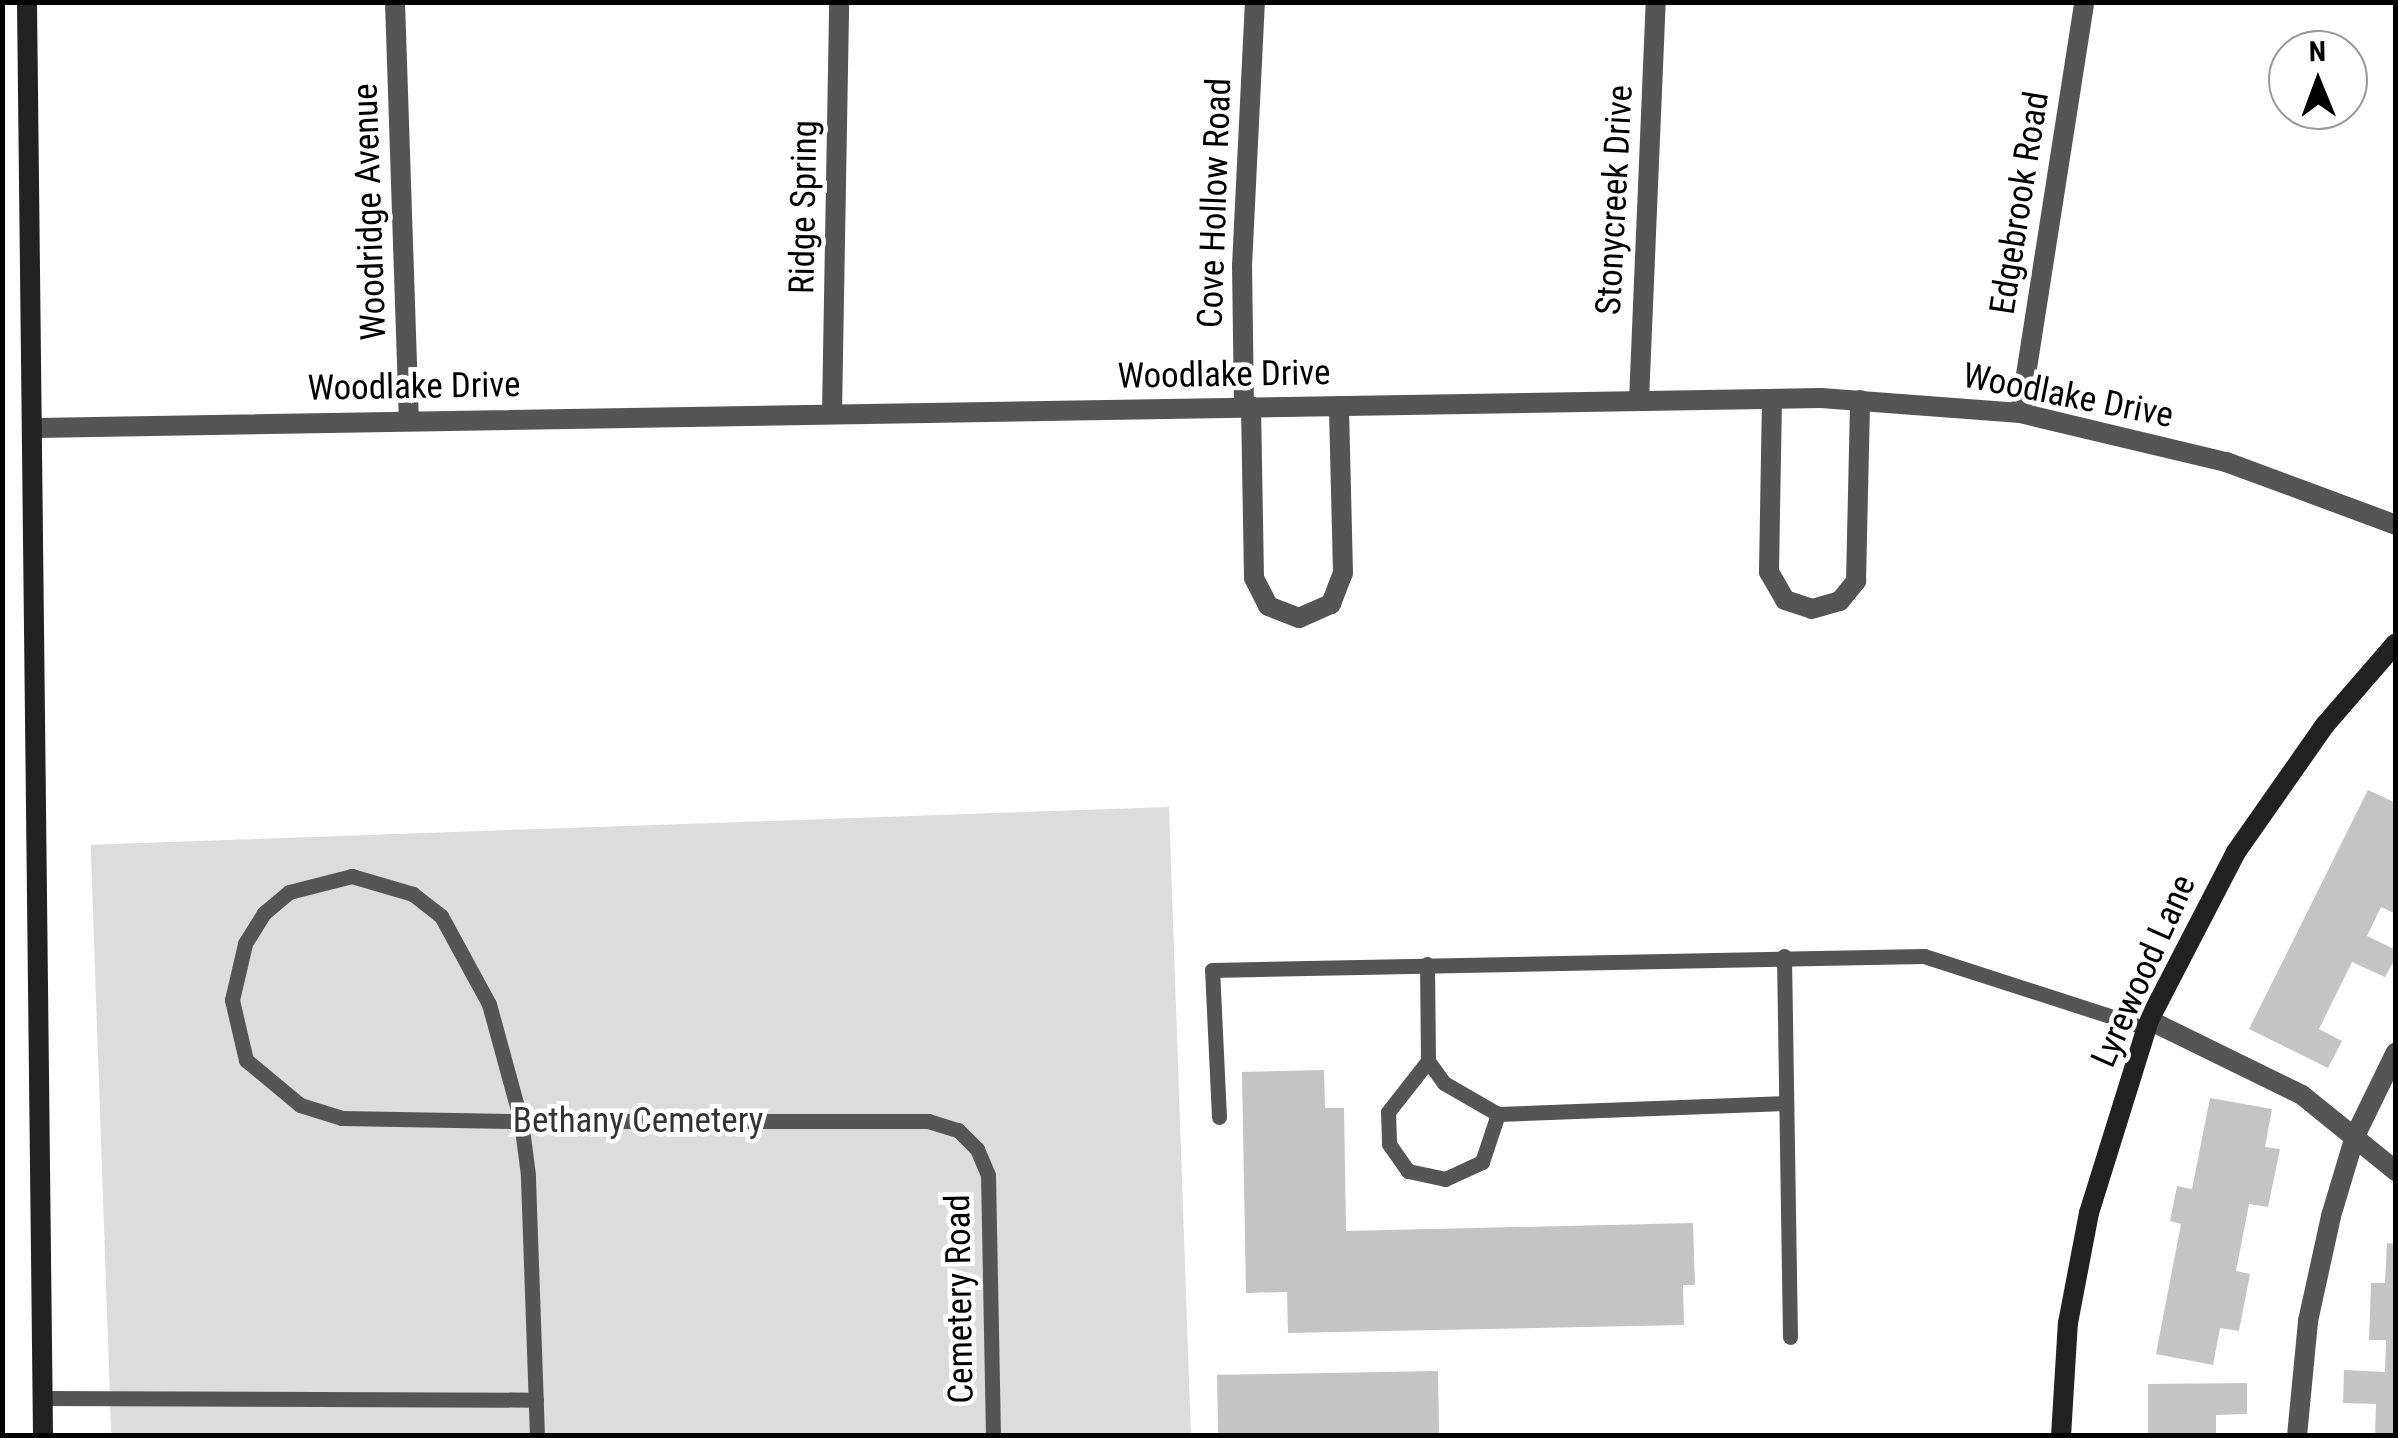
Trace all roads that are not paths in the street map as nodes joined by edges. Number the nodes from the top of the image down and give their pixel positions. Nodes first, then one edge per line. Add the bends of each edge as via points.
1 (27, 2) edge
2 (395, 2) edge
3 (839, 2) edge
4 (1255, 2) edge
5 (1656, 2) edge
6 (2084, 2) edge
7 (1772, 399) junction
8 (1860, 400) junction
9 (1639, 401) junction
10 (1247, 406) junction
11 (1339, 406) junction
12 (832, 412) junction
13 (2020, 413) junction
14 (409, 419) junction
15 (36, 428) junction
16 (2396, 525) edge
17 (2396, 643) edge
18 (1784, 956) junction
19 (1427, 964) junction
20 (2148, 1024) junction
21 (2396, 1052) edge
22 (1428, 1061) junction
23 (1786, 1103) junction
24 (1498, 1114) junction
25 (1218, 1118) dead end
26 (522, 1121) junction
27 (2356, 1136) junction
28 (2396, 1171) edge
29 (1790, 1338) dead end
30 (43, 1398) junction
31 (536, 1400) junction
32 (43, 1436) edge
33 (536, 1436) edge
34 (993, 1436) edge
35 (2061, 1436) edge
36 (2297, 1436) edge

1 - 15 main road
2 - 14 street, Woodridge Avenue
3 - 12 street, Ridge Spring
4 - 10 street, Cove Hollow Road via 1242,266
5 - 9 street, Stonycreek Drive
6 - 13 street, Edgebrook Road
7 - 8 street, Woodlake Drive
7 - 8 street via 1769,572 1785,600 1812,610 1840,601 1856,581
7 - 9 street, Woodlake Drive
8 - 13 street, Woodlake Drive
9 - 11 street, Woodlake Drive
10 - 11 street, Woodlake Drive
10 - 11 street, Cove Hollow Road via 1258,594 1281,614 1299,618 1331,604 1342,573
10 - 12 street, Woodlake Drive
12 - 14 street, Woodlake Drive
13 - 16 street, Woodlake Drive via 2226,462
14 - 15 street, Woodlake Drive
15 - 30 main road
17 - 20 main road, Lyrewood Lane via 2326,724 2236,852
18 - 19 lane
18 - 20 lane via 1924,956
18 - 23 lane
19 - 22 lane
19 - 25 lane via 1212,970
20 - 27 street via 2302,1096
20 - 35 main road, Lyrewood Lane via 2089,1213 2068,1323
21 - 27 street
22 - 24 lane via 1444,1083
22 - 24 lane via 1388,1112 1389,1144 1408,1170 1445,1180 1482,1162
23 - 24 lane
23 - 29 lane
26 - 26 lane, Cemetery Road via 342,1118 300,1105 268,1085 246,1060 232,1000 240,957 264,912 289,892 352,876 414,894 441,916 489,1004
26 - 31 lane, Cemetery Road
26 - 34 lane, Cemetery Road via 928,1121 958,1130 977,1149 988,1175
27 - 28 street
27 - 36 street via 2318,1265
30 - 31 lane
30 - 32 main road
31 - 33 lane, Cemetery Road

